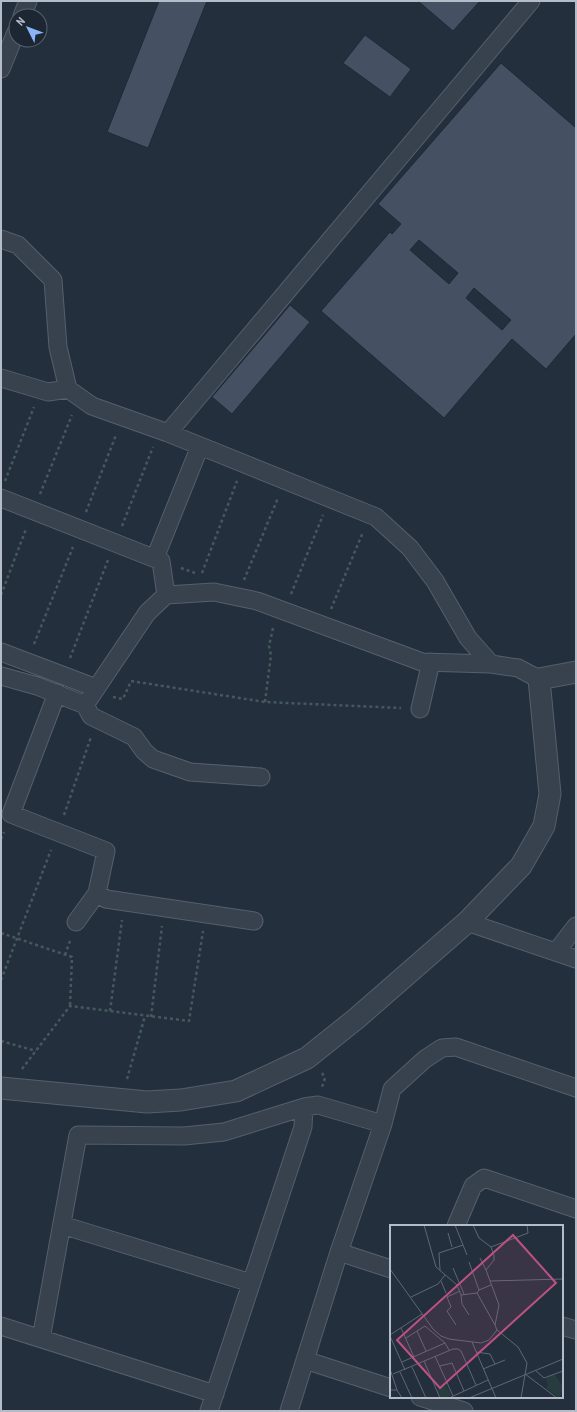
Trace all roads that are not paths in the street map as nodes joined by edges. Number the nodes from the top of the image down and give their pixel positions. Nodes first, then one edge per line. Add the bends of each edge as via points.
1 (531, 1) edge
2 (10, 48) edge
3 (1, 69) edge
4 (1, 239) edge
5 (1, 378) edge
6 (73, 393) junction
7 (164, 432) junction
8 (200, 446) junction
9 (2, 491) edge
10 (155, 558) junction
11 (166, 595) junction
12 (1, 652) edge
13 (431, 662) junction
14 (491, 664) junction
15 (576, 672) edge
16 (1, 676) edge
17 (539, 679) junction
18 (57, 693) junction
19 (91, 700) junction
20 (420, 709) road end
21 (261, 777) dead end
22 (97, 893) junction
23 (254, 921) dead end
24 (76, 922) dead end
25 (467, 922) junction
26 (576, 926) edge
27 (556, 952) junction
28 (576, 959) edge
29 (9, 1088) edge
30 (576, 1088) edge
31 (311, 1106) junction
32 (383, 1124) junction
33 (576, 1209) edge
34 (62, 1225) junction
35 (456, 1225) edge
36 (339, 1252) junction
37 (390, 1269) edge
38 (252, 1283) junction
39 (1, 1326) edge
40 (563, 1326) edge
41 (576, 1330) edge
42 (41, 1339) junction
43 (305, 1360) junction
44 (390, 1388) edge
45 (215, 1394) junction
46 (423, 1398) edge
47 (209, 1411) edge
48 (288, 1411) edge
49 (464, 1411) edge

1 - 7 street
2 - 3 street
4 - 6 street via 18,246 53,280 58,347
5 - 6 street via 48,392
6 - 7 street via 92,406
7 - 8 street
8 - 10 street
8 - 14 street via 376,517 410,548 435,581 468,638
9 - 10 street via 33,510
10 - 11 street via 161,561
11 - 13 street via 214,592 257,601 422,662
11 - 19 street via 147,613
12 - 19 street via 63,675
13 - 14 street
13 - 20 street
14 - 17 street via 518,668
15 - 17 street
16 - 18 street
17 - 25 street via 550,794 544,826 520,866
18 - 19 street
18 - 22 street via 12,814 106,851
19 - 21 street via 134,737 153,759 190,772
22 - 23 street via 106,899
22 - 24 street
25 - 27 street
25 - 29 street via 307,1058 236,1091 181,1100 147,1102
26 - 27 street
27 - 28 street
30 - 32 street via 456,1047 442,1048 425,1058 392,1089
31 - 32 street
31 - 34 street via 224,1132 184,1136 78,1135
31 - 38 street
32 - 36 street
33 - 35 street via 484,1178 473,1186
34 - 38 street
34 - 42 street
36 - 37 street
36 - 43 street
38 - 45 street
39 - 42 street
40 - 41 street
42 - 45 street
43 - 44 street
43 - 48 street
45 - 47 street
46 - 49 street

